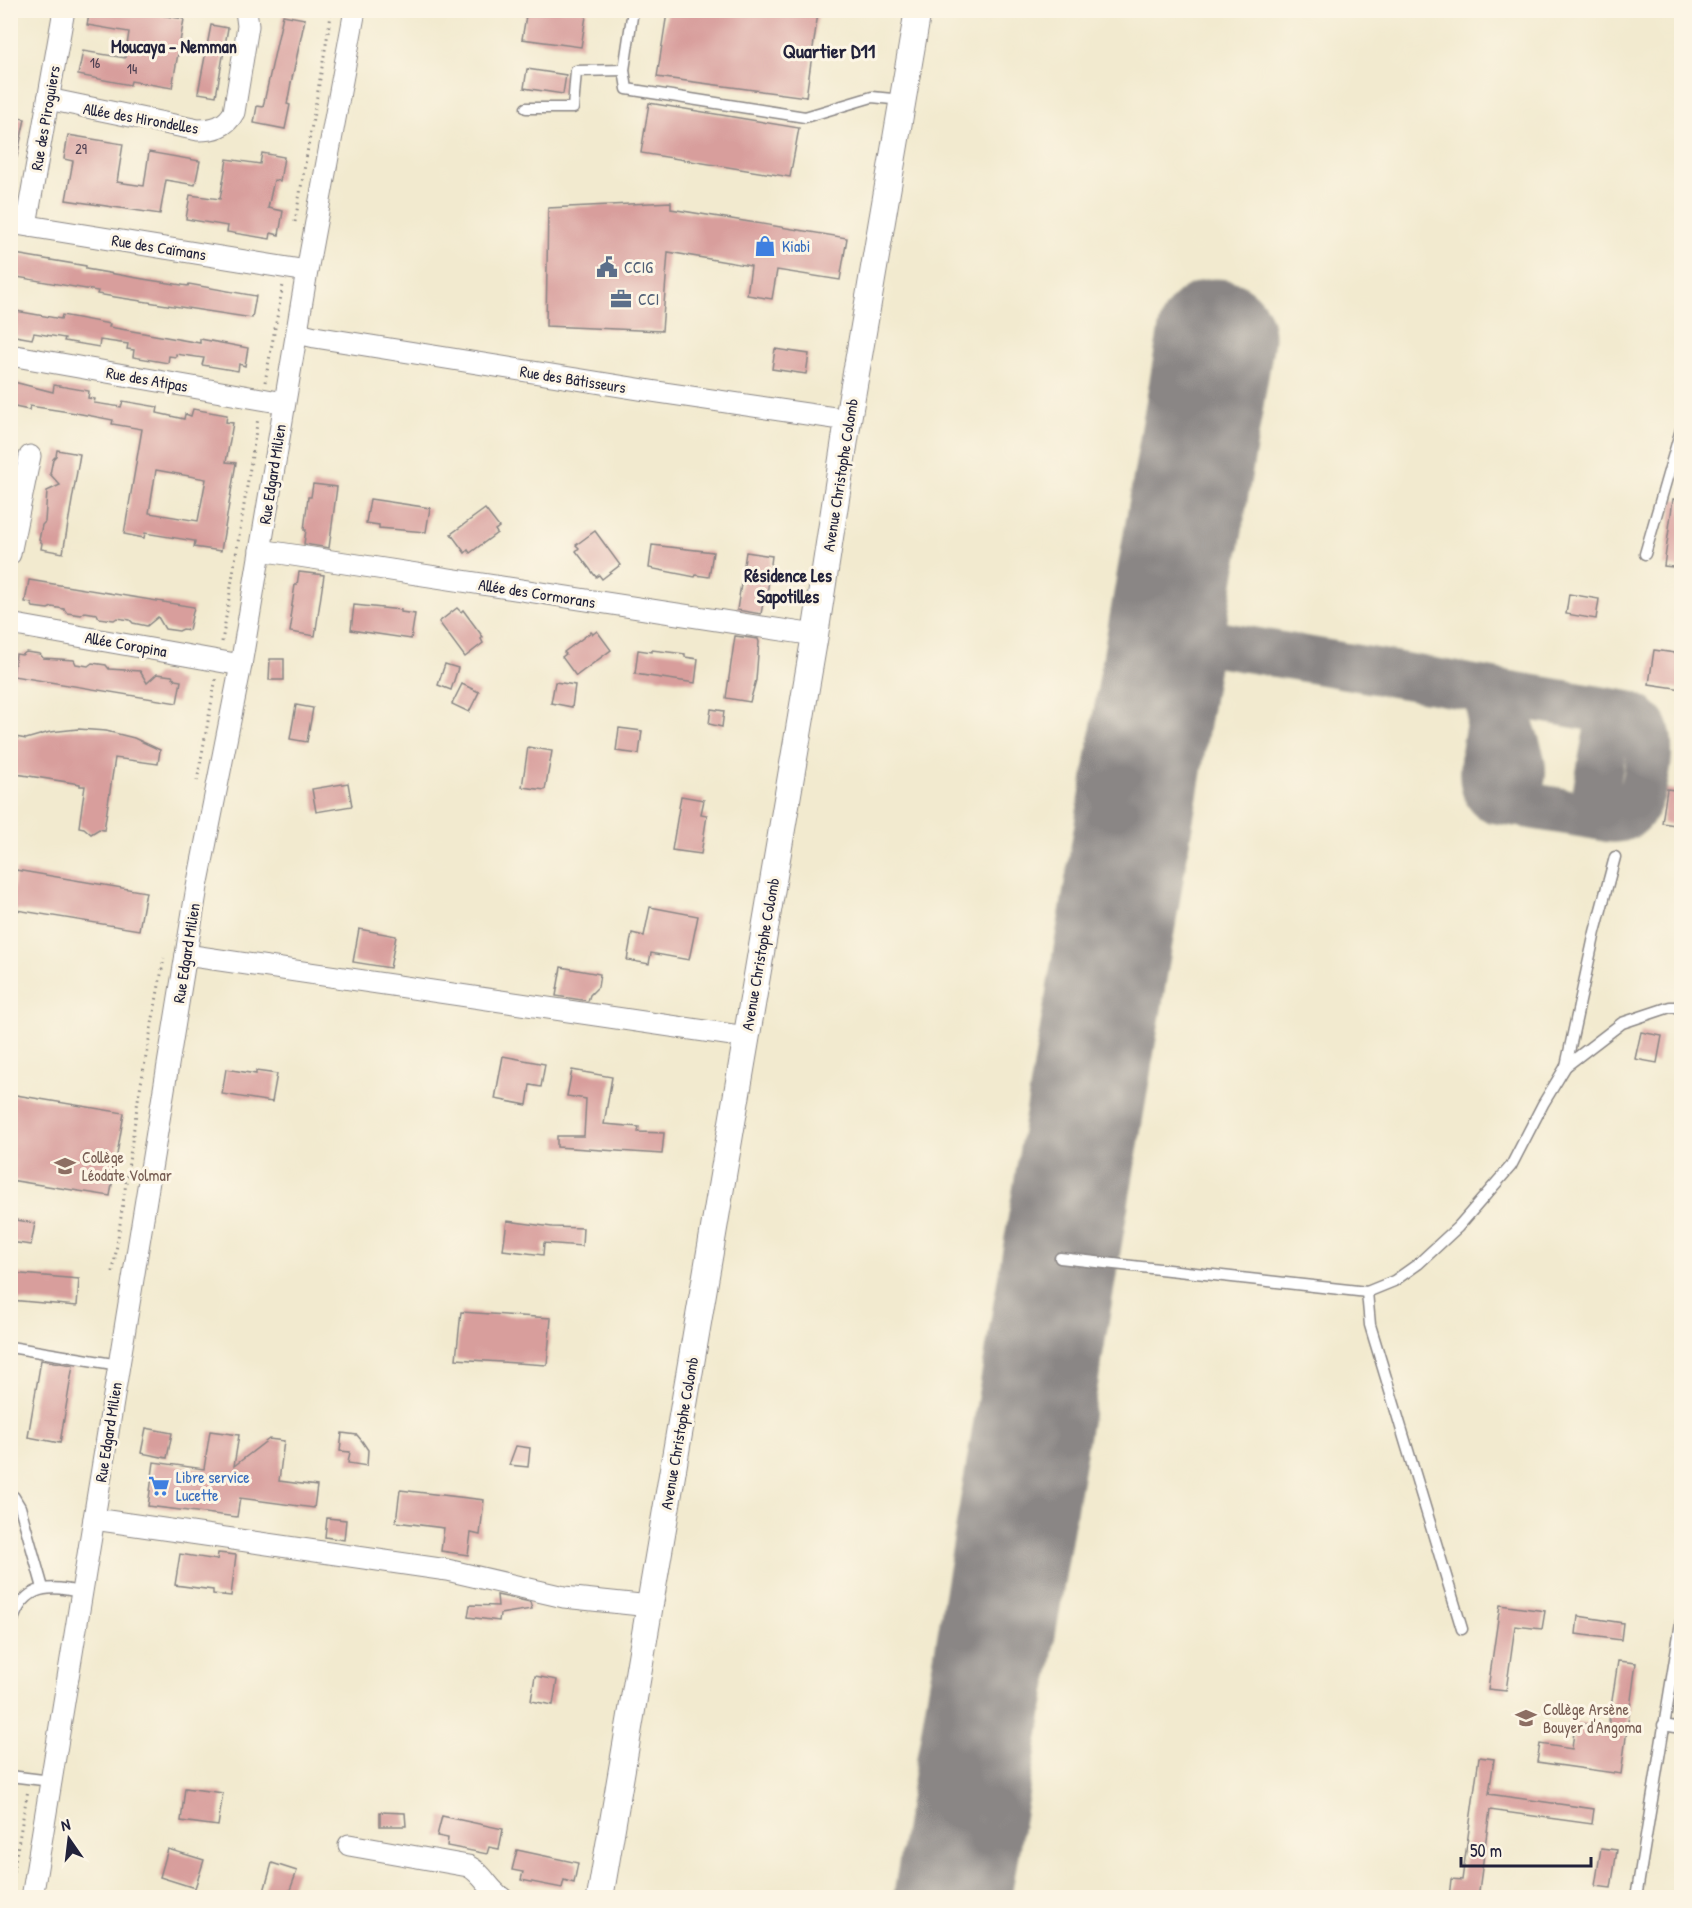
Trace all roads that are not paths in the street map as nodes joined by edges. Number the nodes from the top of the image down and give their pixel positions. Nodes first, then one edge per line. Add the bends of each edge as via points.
1 (64, 10) edge
2 (246, 10) edge
3 (355, 10) edge
4 (633, 10) edge
5 (918, 10) edge
6 (624, 70) junction
7 (48, 99) junction
8 (903, 100) junction
9 (526, 108) dead end
10 (18, 224) edge
11 (307, 271) junction
12 (298, 333) junction
13 (10, 355) edge
14 (284, 403) junction
15 (848, 420) junction
16 (1682, 426) edge
17 (30, 456) dead end
18 (16, 496) edge
19 (260, 550) junction
20 (10, 554) edge
21 (1645, 554) dead end
22 (10, 624) edge
23 (815, 635) junction
24 (241, 665) junction
25 (1615, 857) dead end
26 (186, 955) junction
27 (1682, 1007) edge
28 (746, 1037) junction
29 (1566, 1066) junction
30 (1060, 1258) dead end
31 (1367, 1292) junction
32 (10, 1347) edge
33 (119, 1365) junction
34 (10, 1494) edge
35 (94, 1519) junction
36 (43, 1588) junction
37 (82, 1593) junction
38 (10, 1597) edge
39 (20, 1605) junction
40 (650, 1606) junction
41 (1682, 1616) edge
42 (1462, 1629) dead end
43 (10, 1630) edge
44 (1663, 1725) junction
45 (1682, 1728) edge
46 (10, 1776) edge
47 (51, 1781) junction
48 (349, 1845) dead end
49 (32, 1898) edge
50 (502, 1898) edge
51 (600, 1898) edge
52 (1636, 1898) edge

1 - 7 street, Rue des Piroguiers
2 - 7 street, Allée des Hirondelles via 248,26 234,112 218,128 198,130
3 - 11 street, Rue Edgard Milien
4 - 6 lane
5 - 8 street, Avenue Christophe Colomb
6 - 8 lane via 627,89 805,117 872,97
6 - 9 lane via 576,71 573,108
7 - 10 street, Rue des Piroguiers
8 - 15 street, Avenue Christophe Colomb
10 - 11 street, Rue des Caïmans
11 - 12 street, Rue Edgard Milien
12 - 14 street, Rue Edgard Milien
12 - 15 street, Rue des Bâtisseurs
13 - 14 street, Rue des Atipas
14 - 19 street, Rue Edgard Milien
15 - 23 street, Avenue Christophe Colomb
16 - 21 lane
17 - 18 street
18 - 20 street
19 - 23 street, Allée des Cormorans
19 - 24 street, Rue Edgard Milien
22 - 24 street, Allée Coropina
23 - 28 street, Avenue Christophe Colomb
24 - 26 street, Rue Edgard Milien
25 - 29 lane
26 - 28 street
26 - 33 street, Rue Edgard Milien
27 - 29 lane via 1670,1007 1622,1023
28 - 40 street, Avenue Christophe Colomb
29 - 31 lane via 1511,1166 1458,1227 1418,1264 1394,1281
30 - 31 lane
31 - 42 lane via 1370,1324
32 - 33 lane
33 - 35 street, Rue Edgard Milien
34 - 36 lane via 20,1508
35 - 37 street, Rue Edgard Milien
35 - 40 street via 447,1570 564,1598
36 - 37 lane
36 - 39 lane
37 - 47 street, Rue Edgard Milien
38 - 39 lane
39 - 43 lane
40 - 51 street, Avenue Christophe Colomb
41 - 44 lane
44 - 45 lane
44 - 52 lane
46 - 47 lane
47 - 49 street, Rue Edgard Milien
48 - 50 street via 468,1866 480,1873

